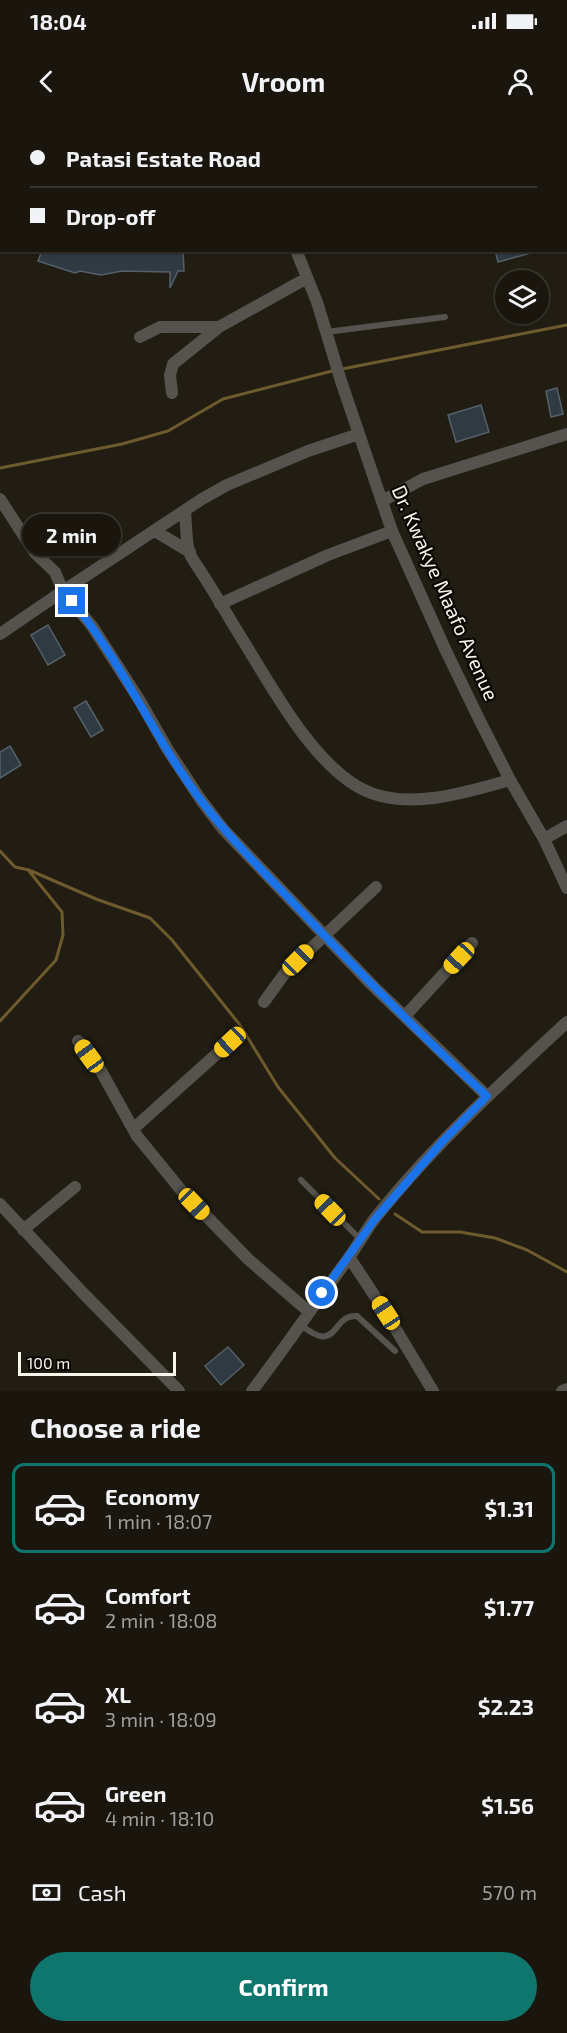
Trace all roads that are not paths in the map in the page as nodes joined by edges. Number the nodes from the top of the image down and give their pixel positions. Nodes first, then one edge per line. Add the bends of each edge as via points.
1 (297, 252) edge
2 (307, 278) junction
3 (445, 317) dead end
4 (219, 327) junction
5 (326, 332) junction
6 (140, 337) dead end
7 (172, 393) dead end
8 (358, 434) junction
9 (567, 434) edge
10 (0, 500) edge
11 (382, 501) junction
12 (186, 511) junction
13 (155, 531) junction
14 (392, 531) junction
15 (189, 552) junction
16 (63, 591) junction
17 (220, 604) junction
18 (0, 634) edge
19 (510, 780) junction
20 (567, 826) edge
21 (544, 839) junction
22 (376, 887) dead end
23 (567, 888) edge
24 (323, 935) junction
25 (472, 943) dead end
26 (264, 1002) dead end
27 (405, 1016) junction
28 (567, 1022) edge
29 (78, 1041) dead end
30 (230, 1042) dead end
31 (487, 1096) junction
32 (133, 1129) junction
33 (301, 1180) dead end
34 (75, 1186) dead end
35 (0, 1204) edge
36 (23, 1230) junction
37 (361, 1240) junction
38 (349, 1257) junction
39 (308, 1311) junction
40 (300, 1324) junction
41 (395, 1351) dead end
42 (567, 1389) edge
43 (179, 1391) edge
44 (252, 1391) edge
45 (433, 1391) edge
46 (562, 1391) edge

1 - 2 street, Dr. Kwakye Maafo Avenue
2 - 4 street
2 - 5 street, Dr. Kwakye Maafo Avenue
3 - 5 lane
4 - 6 street via 160,327
4 - 7 street via 173,364
5 - 8 street, Dr. Kwakye Maafo Avenue
8 - 11 street, Dr. Kwakye Maafo Avenue
8 - 12 street via 227,485
9 - 11 street via 423,479
10 - 16 street via 35,553 55,572
11 - 14 street, Dr. Kwakye Maafo Avenue
12 - 13 street
12 - 15 street
13 - 15 street
13 - 16 street
14 - 17 street
14 - 19 street, Dr. Kwakye Maafo Avenue
15 - 17 street
16 - 18 street
16 - 24 street via 98,634 201,800 223,829
17 - 19 street via 300,729 325,759 356,786 380,796 408,799 456,794
19 - 21 street, Dr. Kwakye Maafo Avenue
20 - 21 street
21 - 23 street, Dr. Kwakye Maafo Avenue
22 - 24 street
24 - 26 street via 285,973
24 - 27 street
25 - 27 street
27 - 31 street
28 - 31 street
29 - 32 street via 101,1071
30 - 32 street
31 - 37 street via 405,1183
32 - 39 street via 181,1190 248,1259
33 - 37 lane
34 - 36 street
35 - 36 street
36 - 43 street
37 - 38 street
38 - 39 street
38 - 45 street
39 - 40 street
40 - 41 lane via 313,1335 324,1337 349,1316 357,1316
40 - 44 street
42 - 46 street

